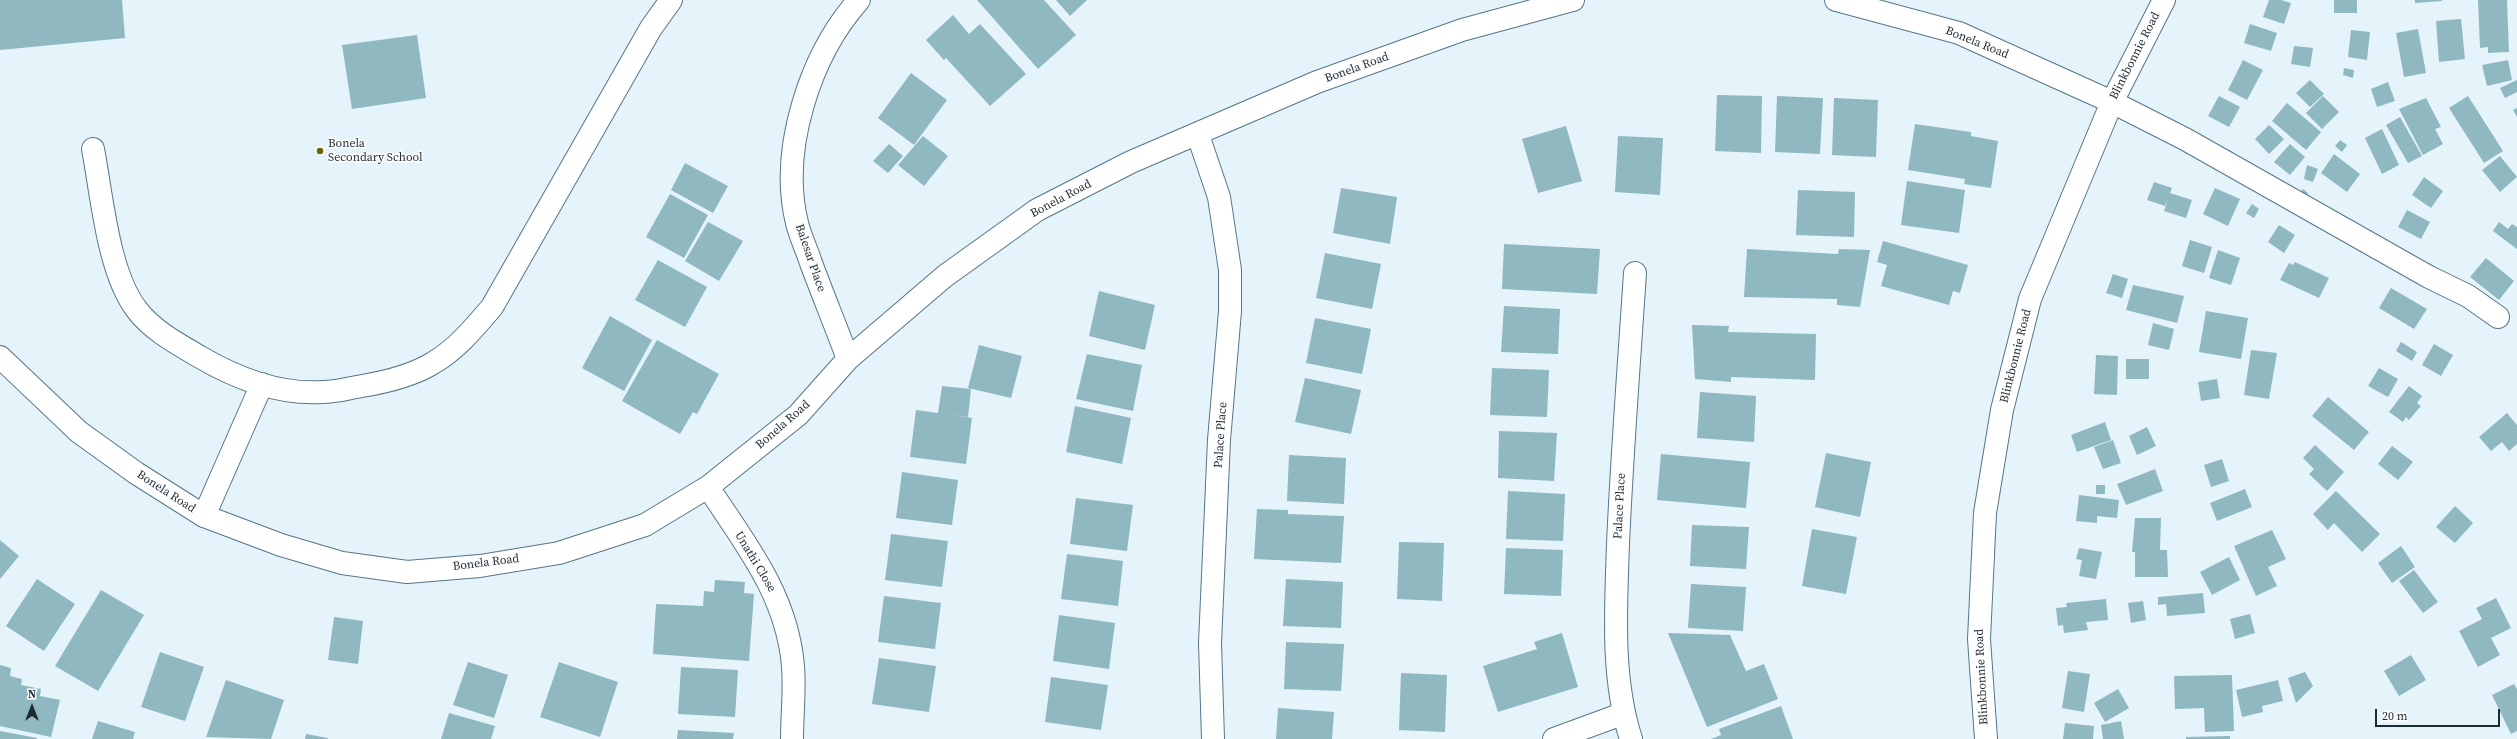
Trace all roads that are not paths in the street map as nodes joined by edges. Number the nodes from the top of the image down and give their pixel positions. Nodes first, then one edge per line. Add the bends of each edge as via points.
1 (671, 0) edge
2 (859, 0) edge
3 (1572, 0) edge
4 (1836, 0) edge
5 (2164, 0) edge
6 (2112, 102) junction
7 (1198, 135) junction
8 (93, 149) dead end
9 (1635, 273) dead end
10 (2498, 317) dead end
11 (0, 357) edge
12 (848, 359) junction
13 (262, 384) junction
14 (708, 487) junction
15 (204, 516) junction
16 (1622, 714) junction
17 (792, 739) edge
18 (1212, 739) edge
19 (1554, 739) edge
20 (1630, 739) edge
21 (1986, 739) edge

1 - 13 street via 651,28 492,307 466,338 433,363 389,381 323,392 290,391
2 - 12 street, Balesar Place via 824,48 810,79 796,134 792,189 797,223
3 - 7 street, Bonela Road via 1455,32 1317,82
4 - 6 street, Bonela Road via 1959,33
5 - 6 street, Blinkbonnie Road
6 - 10 street, Bonela Road via 2185,139 2429,277 2468,296
6 - 21 street, Blinkbonnie Road via 2030,299 2002,410 1985,521 1979,639
7 - 12 street, Bonela Road via 1131,162 1037,210 946,276
7 - 18 street, Palace Place via 1219,197 1230,270 1230,311 1219,440 1210,643
8 - 13 street via 115,263 122,287 138,311 168,338 223,370
9 - 16 street, Palace Place via 1621,486 1616,611
11 - 15 street, Bonela Road via 79,432 136,473
12 - 14 street, Bonela Road via 798,415
13 - 15 street
14 - 15 street, Bonela Road via 645,525 559,553 480,566 407,572 342,563 280,545
14 - 17 street, Unathi Close via 770,584 786,626 793,667
16 - 19 street
16 - 20 street, Palace Place

